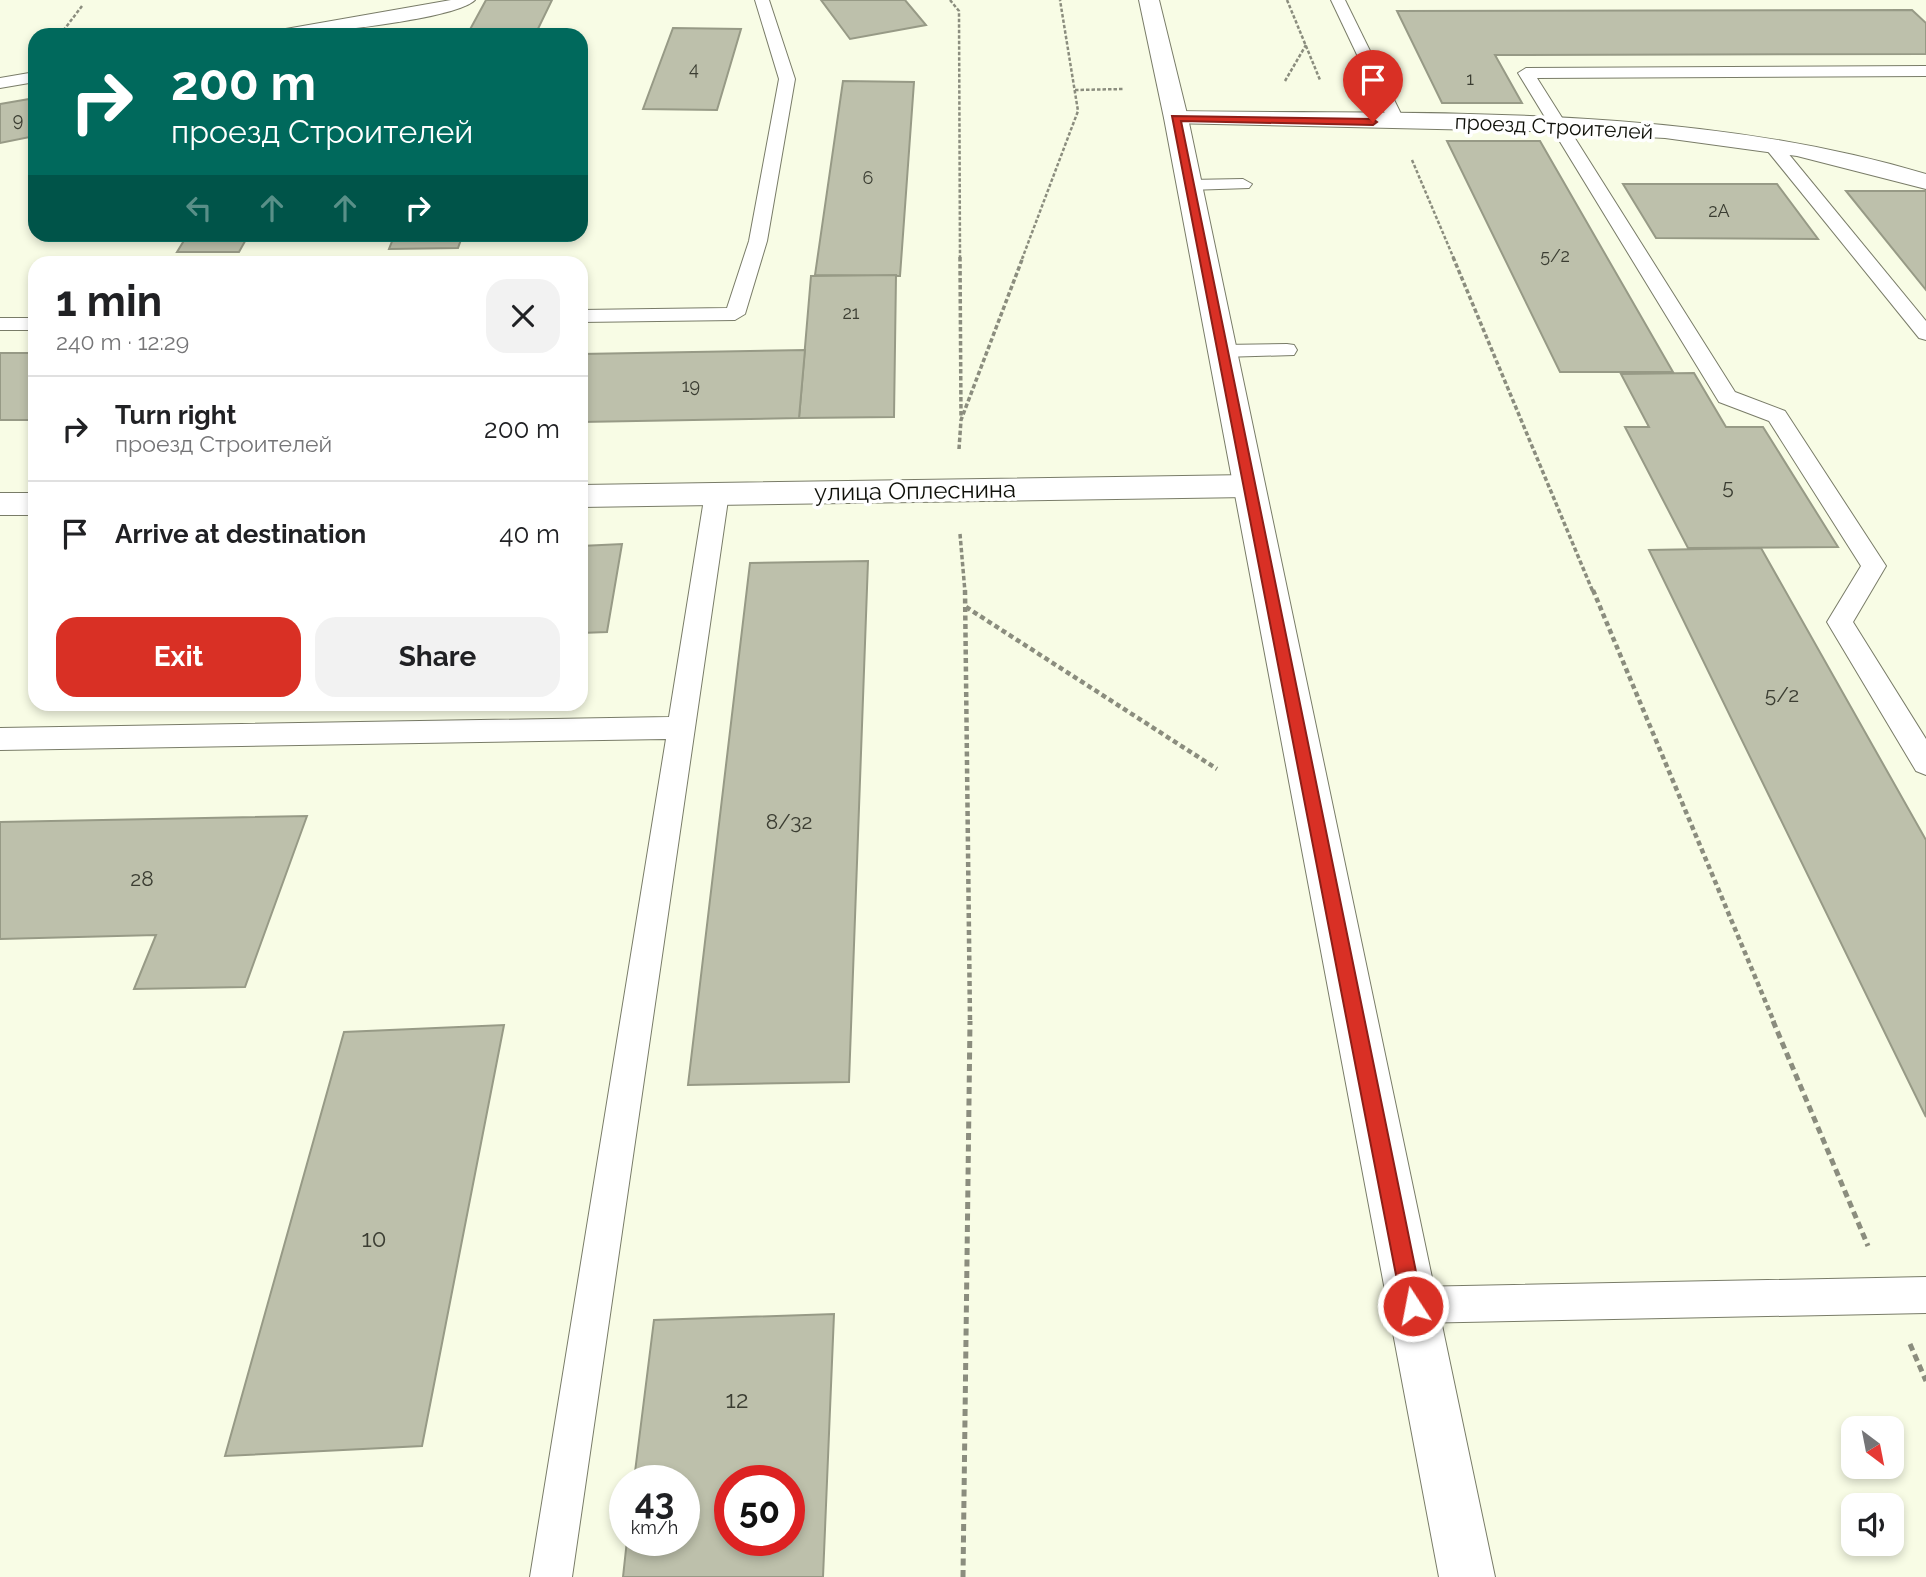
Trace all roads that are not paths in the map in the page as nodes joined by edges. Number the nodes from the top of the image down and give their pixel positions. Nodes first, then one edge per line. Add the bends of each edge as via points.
1 (468, 0) edge
2 (762, 0) edge
3 (1149, 0) edge
4 (1338, 0) edge
5 (322, 28) edge
6 (1926, 71) edge
7 (28, 78) edge
8 (0, 83) edge
9 (1176, 118) junction
10 (1397, 122) junction
11 (1559, 125) junction
12 (1772, 145) junction
13 (1924, 179) edge
14 (1243, 184) dead end
15 (1189, 185) junction
16 (588, 316) edge
17 (0, 324) edge
18 (28, 324) edge
19 (1926, 334) edge
20 (1287, 350) dead end
21 (1222, 351) junction
22 (1249, 486) junction
23 (717, 494) junction
24 (588, 496) edge
25 (0, 504) edge
26 (28, 504) edge
27 (682, 728) junction
28 (0, 739) edge
29 (1926, 763) edge
30 (1926, 1296) edge
31 (1413, 1306) junction
32 (551, 1577) edge
33 (1467, 1577) edge

1 - 5 lane
2 - 16 lane via 787,79 758,241 735,314
3 - 9 main road
4 - 10 lane
6 - 11 lane via 1527,73
7 - 8 lane
9 - 10 main road, проезд Строителей
9 - 15 main road
10 - 11 main road, проезд Строителей
11 - 12 main road, проезд Строителей
11 - 29 lane via 1727,397 1777,415 1874,566 1840,622
12 - 13 main road, проезд Строителей via 1870,163
12 - 19 lane
14 - 15 lane
15 - 21 main road
17 - 18 lane
20 - 21 lane
21 - 22 main road
22 - 23 main road, улица Оплеснина
22 - 31 main road
23 - 24 main road, улица Оплеснина
23 - 27 lane
25 - 26 main road
27 - 28 lane
27 - 32 lane
30 - 31 lane
31 - 33 main road

